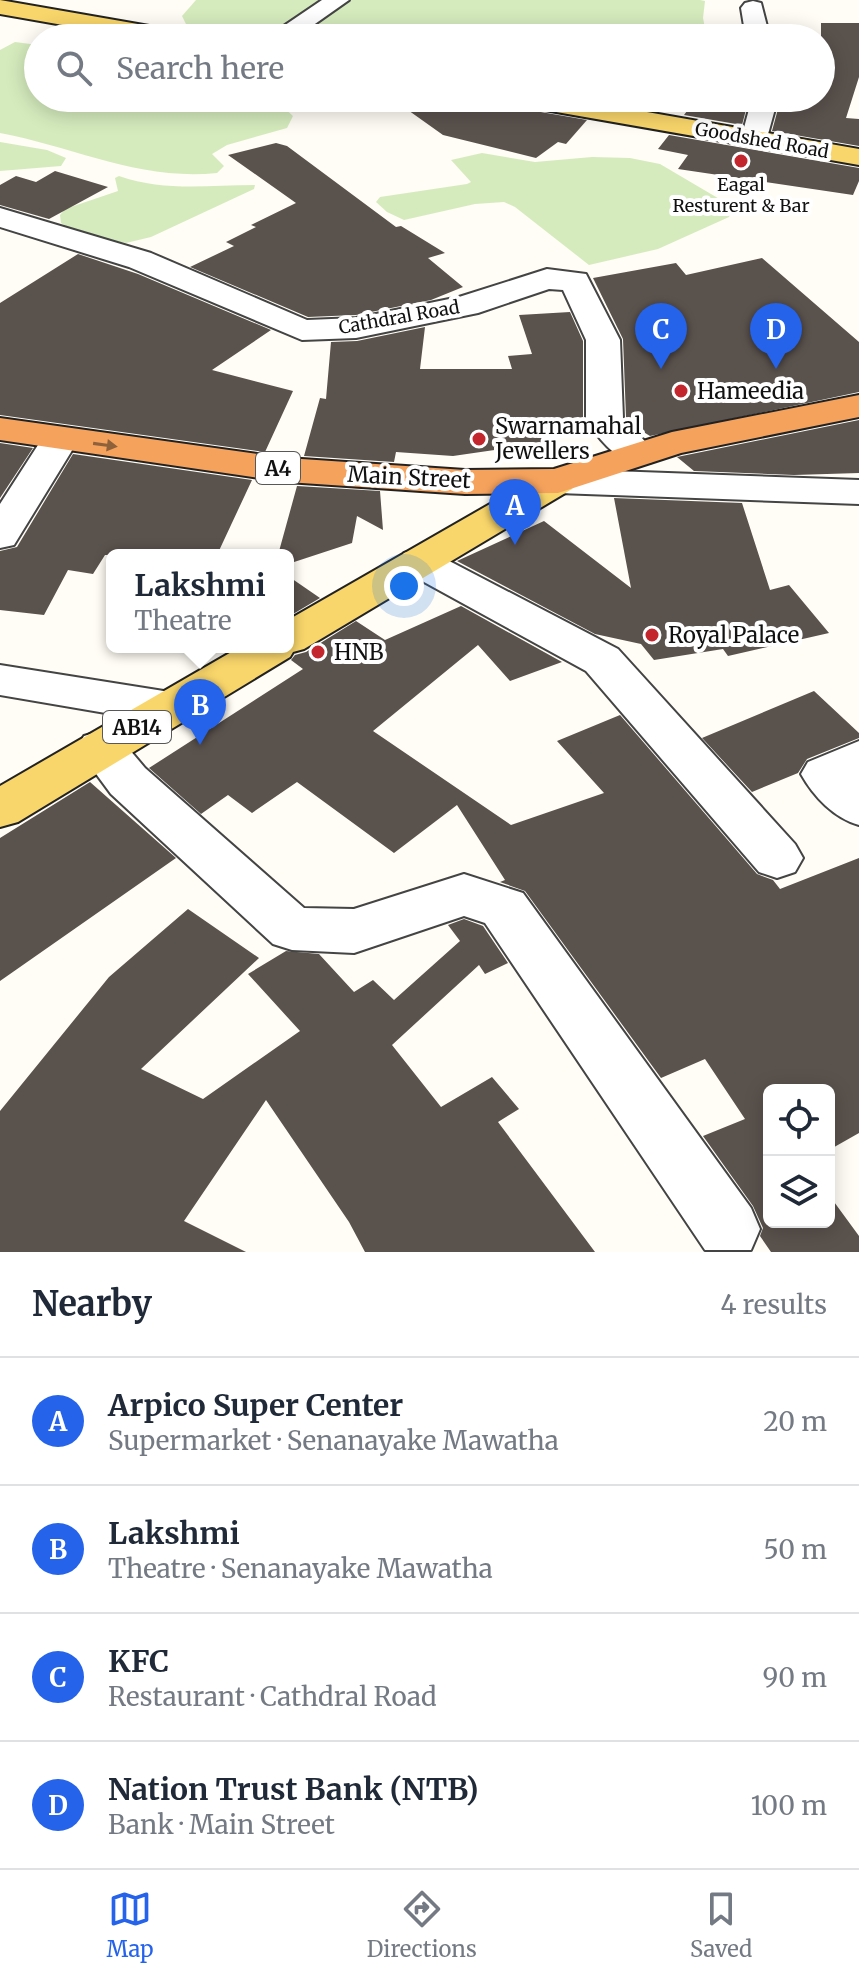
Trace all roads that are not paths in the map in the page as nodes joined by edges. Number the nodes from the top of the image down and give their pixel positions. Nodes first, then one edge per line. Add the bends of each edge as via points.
1 (338, 0) edge
2 (0, 7) edge
3 (753, 8) dead end
4 (98, 24) edge
5 (300, 24) edge
6 (756, 24) edge
7 (602, 112) edge
8 (762, 112) edge
9 (755, 139) junction
10 (859, 157) edge
11 (0, 217) edge
12 (859, 406) edge
13 (0, 429) edge
14 (60, 439) junction
15 (638, 454) junction
16 (558, 481) junction
17 (859, 492) edge
18 (0, 536) edge
19 (419, 562) junction
20 (294, 635) edge
21 (264, 653) edge
22 (0, 680) edge
23 (170, 708) junction
24 (101, 748) junction
25 (859, 758) edge
26 (859, 807) edge
27 (0, 809) edge
28 (777, 858) dead end
29 (728, 1229) dead end

1 - 5 street
2 - 4 main road
3 - 6 street
7 - 9 main road, Goodshed Road
8 - 9 street
9 - 10 main road, Goodshed Road
11 - 15 street, Cathdral Road via 140,260 302,330 356,328 466,306 547,279 575,281 603,340 605,420
12 - 15 highway, Main Street / A4
13 - 14 highway, Main Street / A4
14 -> 16 highway, Main Street / A4 via 287,470 465,482
14 - 18 street
15 - 16 highway, Main Street / A4
16 - 17 street
16 - 19 main road
19 - 20 main road
19 - 28 street via 602,660
21 - 23 main road, AB14
22 - 23 street
23 - 24 main road, AB14
24 - 27 main road, AB14
24 - 29 street via 128,781 292,929 354,931 464,895 504,908
25 - 26 street via 825,774

